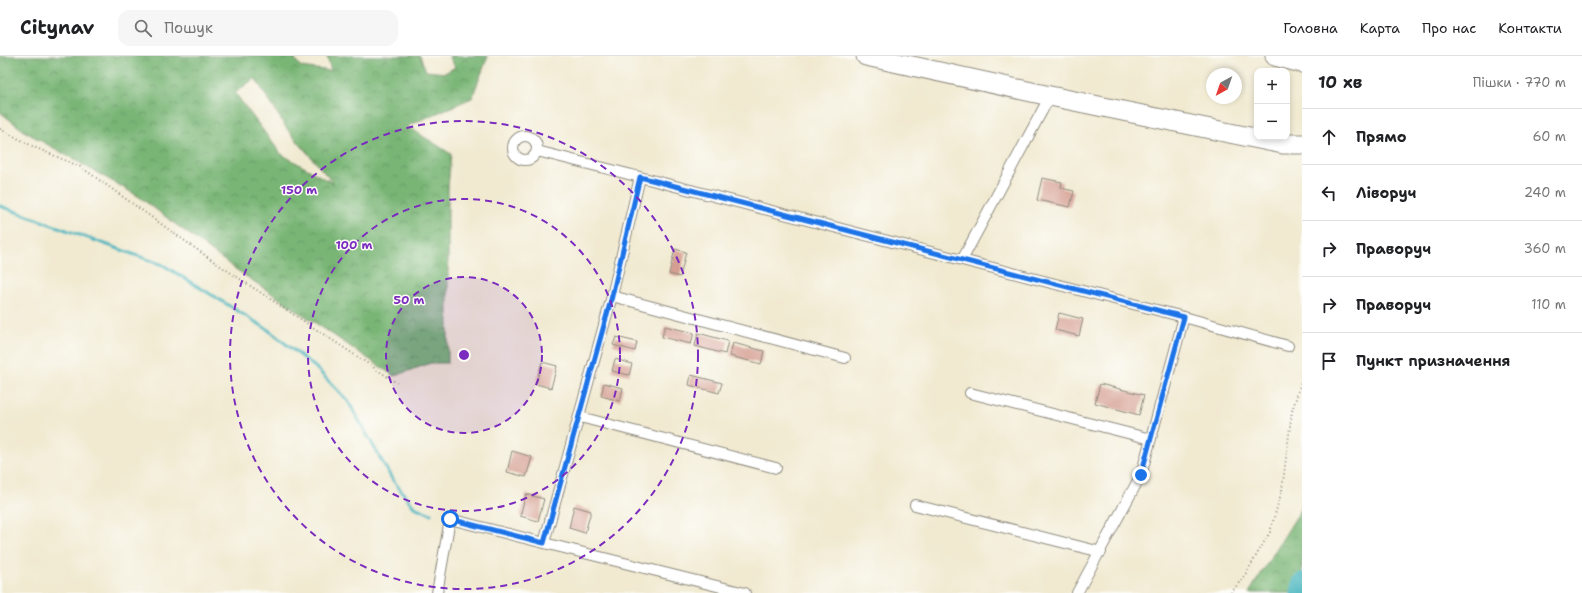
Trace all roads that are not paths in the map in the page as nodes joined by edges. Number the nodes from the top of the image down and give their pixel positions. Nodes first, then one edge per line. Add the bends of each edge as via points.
1 (866, 56) edge
2 (1275, 56) edge
3 (1302, 63) edge
4 (1050, 96) junction
5 (1302, 144) edge
6 (537, 151) dead end
7 (640, 177) junction
8 (962, 260) junction
9 (612, 296) junction
10 (1184, 317) junction
11 (1288, 346) dead end
12 (845, 358) dead end
13 (970, 393) dead end
14 (580, 417) junction
15 (1152, 439) junction
16 (776, 468) dead end
17 (915, 504) dead end
18 (544, 543) junction
19 (1101, 552) junction
20 (436, 593) edge
21 (745, 593) edge
22 (1077, 593) edge

1 - 4 highway
2 - 3 highway
4 - 5 highway via 1283,144
4 - 8 street
6 - 7 street
7 - 8 street
7 - 9 street
8 - 10 street
9 - 12 street
9 - 14 street
10 - 11 street
10 - 15 street
13 - 15 street
14 - 16 street
14 - 18 street
15 - 19 street via 1141,475
17 - 19 street
18 - 20 street via 450,519
18 - 21 street
19 - 22 street

